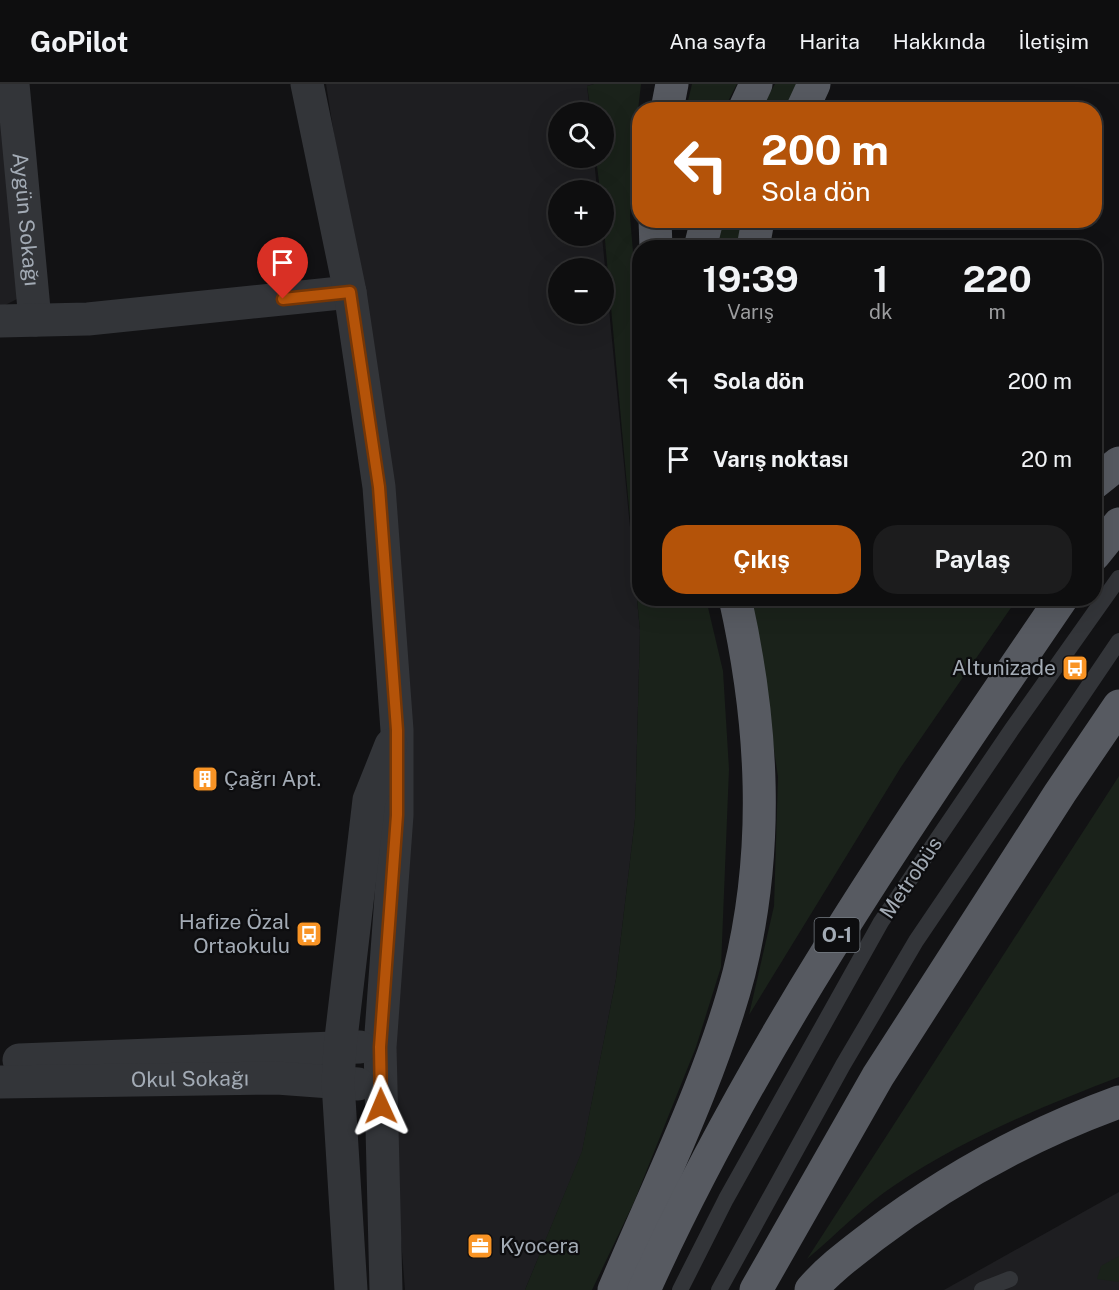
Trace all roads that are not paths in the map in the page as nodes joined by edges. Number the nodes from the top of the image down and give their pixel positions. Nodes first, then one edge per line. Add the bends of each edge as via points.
1 (13, 84) edge
2 (307, 84) edge
3 (672, 84) edge
4 (756, 84) edge
5 (814, 84) edge
6 (669, 102) edge
7 (748, 102) edge
8 (805, 102) edge
9 (350, 292) junction
10 (35, 320) junction
11 (0, 321) edge
12 (1119, 448) edge
13 (1102, 460) edge
14 (1119, 463) edge
15 (1102, 477) edge
16 (1119, 524) edge
17 (1102, 545) edge
18 (1119, 578) edge
19 (1102, 602) edge
20 (737, 606) edge
21 (1057, 606) edge
22 (1099, 606) edge
23 (1119, 641) edge
24 (1119, 706) edge
25 (397, 730) junction
26 (340, 1047) junction
27 (380, 1047) junction
28 (0, 1061) edge
29 (0, 1082) edge
30 (338, 1083) junction
31 (381, 1084) junction
32 (1114, 1104) edge
33 (1010, 1279) dead end
34 (351, 1290) edge
35 (386, 1290) edge
36 (614, 1290) edge
37 (644, 1290) edge
38 (680, 1290) edge
39 (719, 1290) edge
40 (756, 1290) edge
41 (811, 1290) edge
42 (982, 1290) edge

1 - 10 street, Aygün Sokağı
2 - 9 street
3 - 6 highway
4 - 7 highway
5 - 8 highway
9 - 10 street via 98,318
9 - 25 street via 379,487
10 - 11 street
12 - 13 lane
14 - 15 highway
16 - 17 highway
18 - 19 lane, Metrobüs
20 - 36 highway via 754,696 761,769 751,908 739,972 724,1021
21 - 37 highway, O-1 via 840,928 722,1132
22 - 38 lane, Metrobüs via 881,922 726,1199
23 - 39 lane, Metrobüs via 916,941
24 - 40 highway via 878,1077
25 - 26 street via 369,800
25 - 27 street via 397,815
26 - 27 street
26 - 28 street
26 - 30 street
27 - 31 street
29 - 30 street, Okul Sokağı via 277,1078
30 - 31 street, Okul Sokağı
30 - 34 street
31 - 35 street
32 - 41 highway via 976,1166 921,1200 825,1274
33 - 42 lane

